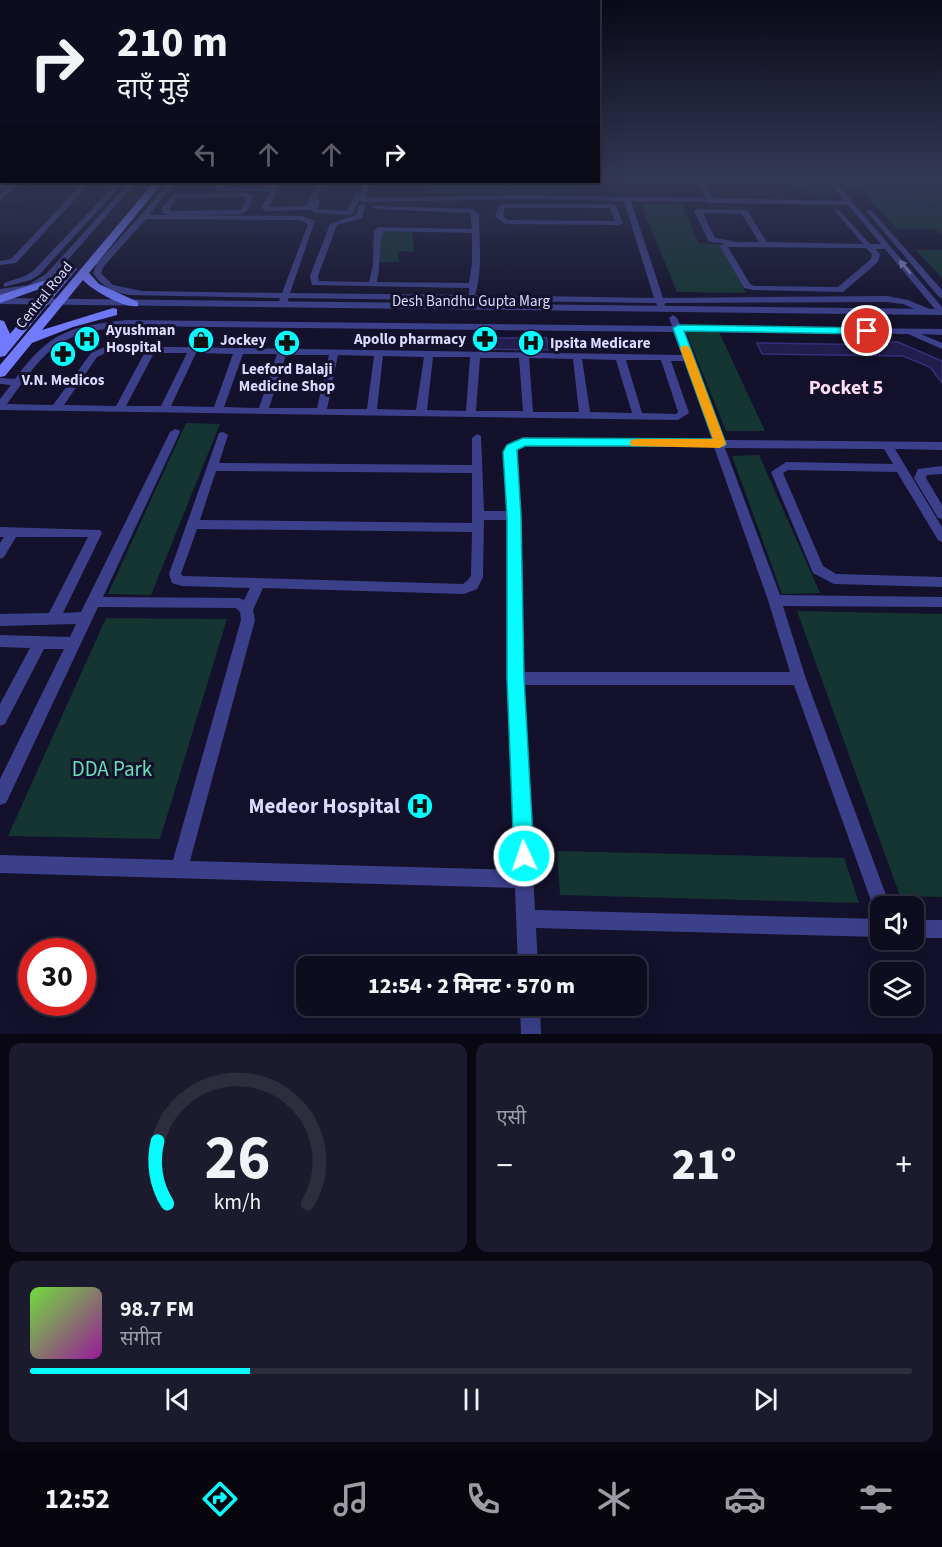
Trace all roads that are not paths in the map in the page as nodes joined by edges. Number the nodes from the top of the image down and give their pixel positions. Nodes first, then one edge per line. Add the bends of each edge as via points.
1 (45, 227) edge
2 (79, 227) edge
3 (93, 227) edge
4 (106, 227) edge
5 (120, 227) edge
6 (135, 227) edge
7 (310, 227) edge
8 (333, 227) edge
9 (476, 227) edge
10 (637, 227) edge
11 (705, 227) edge
12 (754, 227) edge
13 (852, 227) edge
14 (874, 227) edge
15 (879, 227) edge
16 (476, 231) junction
17 (764, 242) junction
18 (867, 245) junction
19 (887, 245) junction
20 (0, 263) edge
21 (82, 272) junction
22 (62, 278) junction
23 (372, 285) junction
24 (0, 286) edge
25 (473, 286) junction
26 (0, 292) edge
27 (942, 295) edge
28 (472, 298) junction
29 (0, 300) edge
30 (284, 300) junction
31 (134, 304) junction
32 (37, 307) junction
33 (53, 307) junction
34 (0, 310) edge
35 (113, 312) junction
36 (942, 312) edge
37 (668, 314) junction
38 (942, 321) edge
39 (0, 324) edge
40 (906, 332) junction
41 (942, 332) edge
42 (28, 340) junction
43 (942, 346) edge
44 (4, 349) edge
45 (151, 349) junction
46 (193, 350) junction
47 (239, 351) junction
48 (283, 351) junction
49 (334, 352) junction
50 (379, 353) junction
51 (429, 354) junction
52 (475, 355) junction
53 (524, 356) junction
54 (577, 356) junction
55 (620, 357) junction
56 (665, 358) junction
57 (689, 358) junction
58 (0, 373) edge
59 (0, 381) edge
60 (19, 382) junction
61 (0, 407) edge
62 (56, 408) junction
63 (119, 409) junction
64 (164, 410) junction
65 (218, 410) junction
66 (264, 411) junction
67 (321, 412) junction
68 (372, 412) junction
69 (421, 413) junction
70 (471, 414) junction
71 (528, 415) junction
72 (585, 415) junction
73 (638, 416) junction
74 (175, 432) dead end
75 (223, 435) dead end
76 (477, 438) dead end
77 (720, 444) junction
78 (887, 445) junction
79 (942, 446) edge
80 (212, 467) junction
81 (901, 468) junction
82 (477, 469) junction
83 (942, 470) edge
84 (942, 515) edge
85 (514, 516) junction
86 (478, 521) junction
87 (193, 524) junction
88 (7, 532) edge
89 (942, 537) edge
90 (0, 554) edge
91 (942, 582) edge
92 (258, 584) junction
93 (775, 600) junction
94 (93, 602) junction
95 (942, 602) edge
96 (246, 610) junction
97 (86, 618) junction
98 (52, 619) junction
99 (0, 620) edge
100 (0, 641) edge
101 (40, 643) junction
102 (74, 643) junction
103 (515, 678) junction
104 (799, 679) junction
105 (0, 719) edge
106 (0, 797) edge
107 (0, 864) edge
108 (179, 869) junction
109 (525, 879) junction
110 (877, 896) edge
111 (526, 919) junction
112 (870, 928) edge
113 (924, 929) edge
114 (942, 929) edge
115 (528, 956) edge
116 (530, 1016) edge
117 (531, 1034) edge

1 - 20 street via 13,261
2 - 24 street via 36,273 20,282
3 - 26 street via 49,276 30,287
4 - 22 main road, Central Road
5 - 21 main road, Central Road
6 - 30 street via 100,265 97,273 110,287 142,294
7 - 30 street
8 - 23 street via 314,276 315,283
9 - 16 street
10 - 37 street
11 - 17 street via 712,240
12 - 17 street
13 - 18 street
14 - 19 street
15 - 27 street
16 - 23 street via 381,229
16 - 25 street
17 - 18 street
18 - 18 street via 876,254 875,260 846,287 832,291 747,286 724,246
18 - 19 street
36 -> 19 street
21 - 31 main road via 95,286
21 - 33 main road, Central Road
22 - 29 main road
22 - 32 main road, Central Road
23 - 25 street
25 - 28 street
28 - 30 street
28 - 37 street
29 - 32 street, Desh Bandhu Gupta Marg
30 - 31 street, Desh Bandhu Gupta Marg
30 - 37 street, Desh Bandhu Gupta Marg
31 - 33 street, Desh Bandhu Gupta Marg
32 - 33 street, Desh Bandhu Gupta Marg
32 - 34 street, Desh Bandhu Gupta Marg
32 - 44 main road, Central Road
33 - 35 street, Desh Bandhu Gupta Marg
33 - 42 main road, Central Road
35 - 37 street, Desh Bandhu Gupta Marg
35 - 42 main road
36 - 37 street, Desh Bandhu Gupta Marg
37 - 38 street, Desh Bandhu Gupta Marg
37 - 40 street
37 - 57 street
37 - 60 street via 103,324 51,341
39 - 44 main road
40 - 41 street
40 - 43 street
42 - 58 main road, Central Road
45 - 46 street
45 - 62 street via 107,349 94,355
45 - 63 street
46 - 47 street
46 - 64 street
47 - 48 street
47 - 65 street
48 - 49 street
48 - 66 street
49 - 50 street
49 - 67 street
50 - 51 street
50 - 68 street
51 - 52 street
51 - 69 street
52 - 53 street
52 - 70 street
53 - 54 street
53 - 71 street
54 - 55 street
54 - 72 street
55 - 56 street
55 - 73 street
56 - 57 street
56 - 73 street via 684,413 678,417
57 - 77 street
59 - 60 street
60 - 61 street
61 - 62 street
62 - 63 street
63 - 64 street
64 - 65 street
65 - 66 street
66 - 67 street
67 - 68 street
68 - 69 street
69 - 70 street
70 - 71 street
71 - 72 street
72 - 73 street
74 - 94 street
75 - 80 street
76 - 82 street
77 - 78 street
77 - 85 street via 523,442 510,452
77 - 93 street
78 - 79 street
78 - 81 street
80 - 82 street
80 - 87 street
81 - 89 street
81 - 91 street via 786,465 777,472 818,569 834,579
82 - 86 street
83 - 84 street via 921,472 920,478
85 - 86 street
85 - 103 street
86 - 87 street
86 - 92 street via 477,577 464,589
87 - 92 street via 175,574 177,579
88 - 90 street
88 - 98 street via 96,533
92 - 96 street
93 - 95 street
93 - 104 street
94 - 96 street via 239,603
94 - 97 street
96 - 108 street via 248,620
97 - 98 street
97 - 102 street
98 - 99 street
100 - 101 street
101 - 102 street
101 - 105 street
102 - 106 street
103 - 104 street
103 - 109 street
104 - 110 street
107 - 108 street
108 - 109 street
109 - 111 street
111 - 112 street
111 - 115 street
113 - 114 street
116 - 117 street

